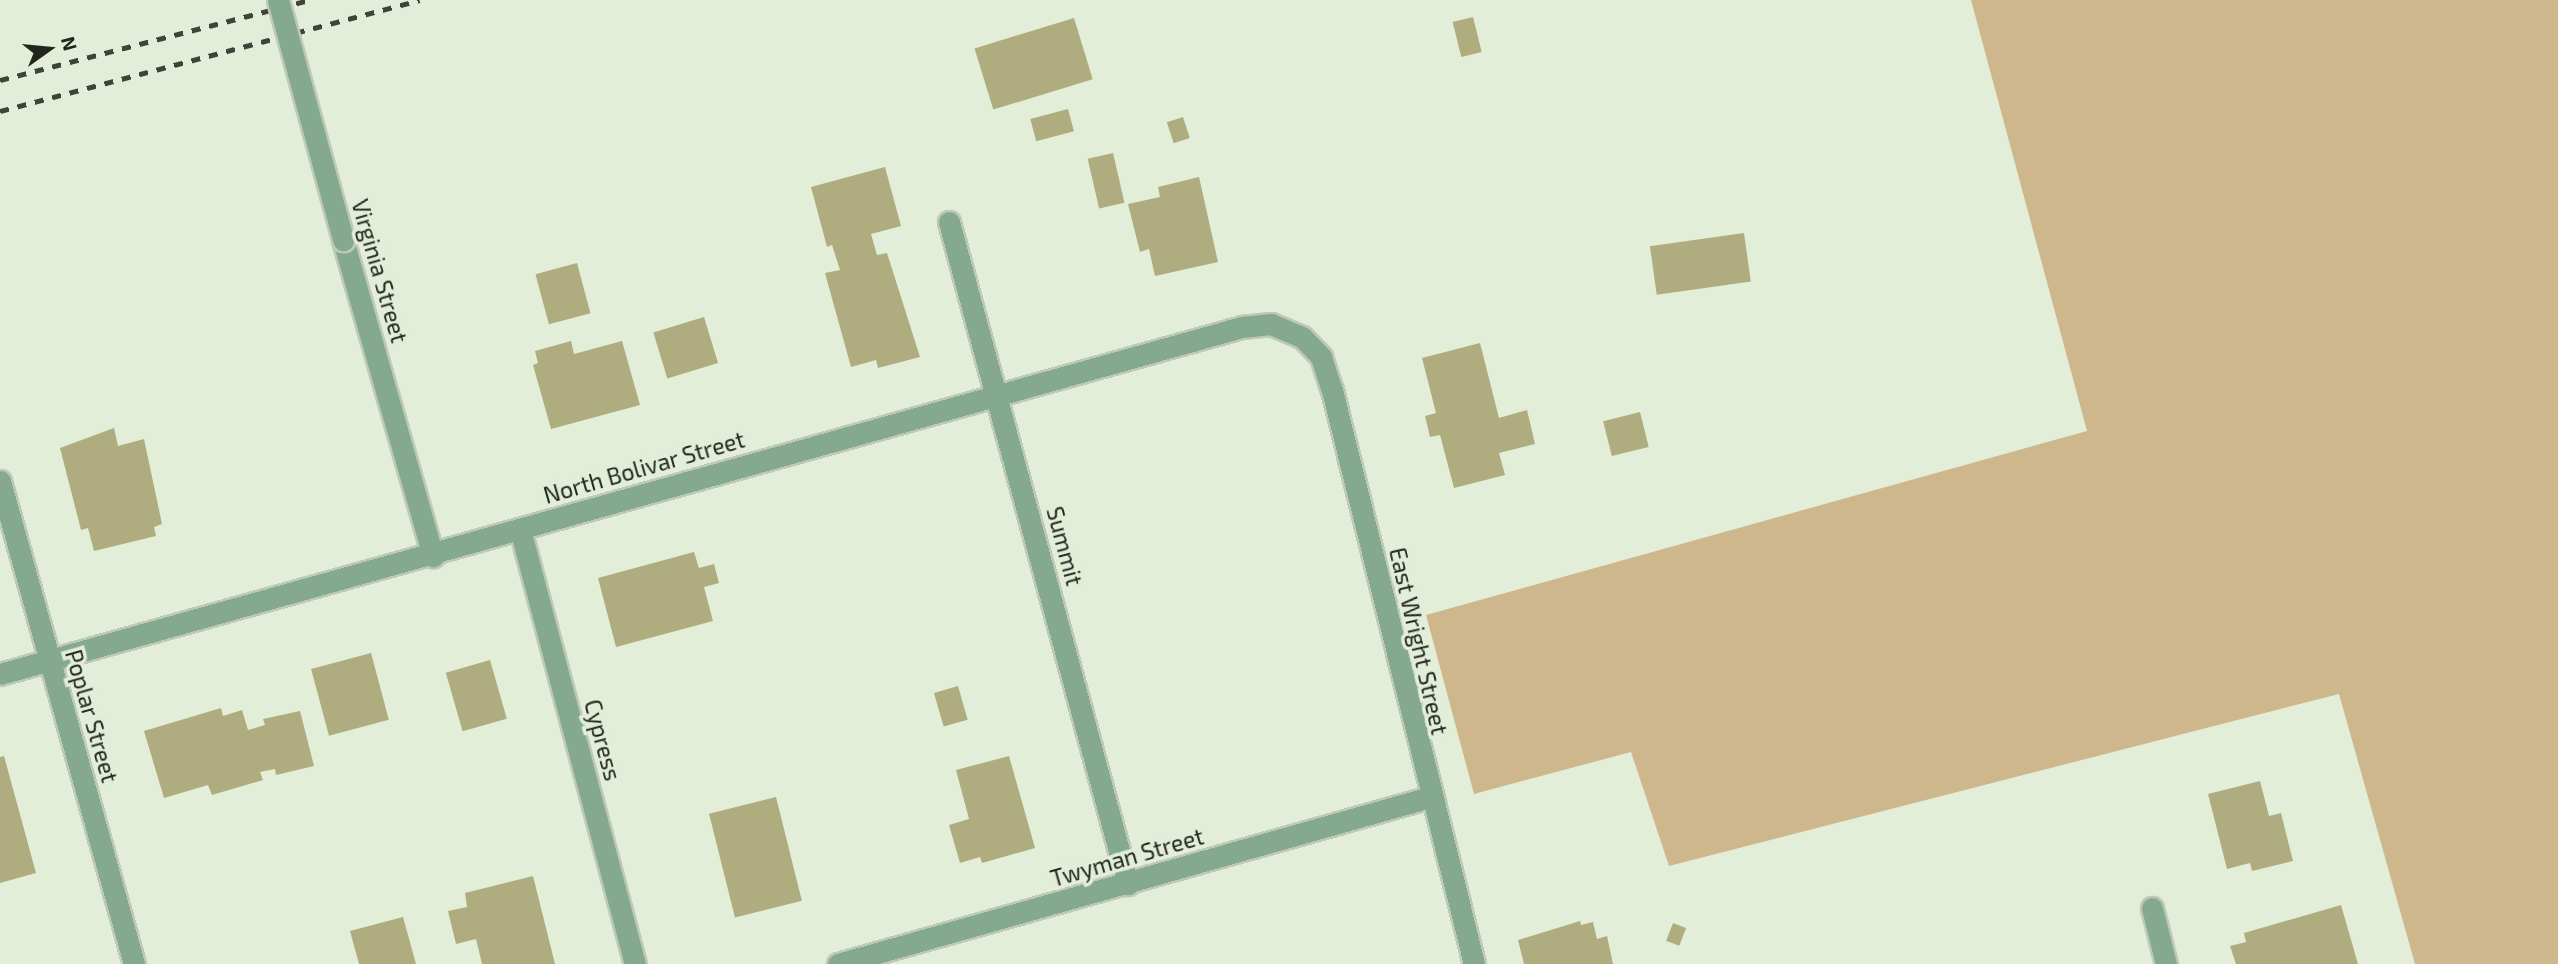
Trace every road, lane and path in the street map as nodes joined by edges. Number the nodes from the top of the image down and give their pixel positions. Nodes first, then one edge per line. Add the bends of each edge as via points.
1 (278, 0) edge
2 (949, 222) dead end
3 (1302, 337) joint
4 (997, 395) junction
5 (0, 481) edge
6 (520, 529) junction
7 (433, 556) junction
8 (50, 661) junction
9 (0, 674) edge
10 (1430, 797) junction
11 (1128, 884) junction
12 (2152, 908) dead end
13 (134, 964) edge
14 (635, 964) edge
15 (838, 964) edge
16 (1474, 964) edge
17 (2166, 964) edge

1 - 7 street, Virginia Street, bridge
2 - 4 street, Summit
3 - 4 street, North Bolivar Street via 1271,324 1242,327
3 - 10 street, East Wright Street via 1321,357 1332,390
4 - 6 street, North Bolivar Street
4 - 11 street, Summit
5 - 8 street, Poplar Street
6 - 7 street, North Bolivar Street
6 - 14 street, Cypress
7 - 8 street, North Bolivar Street
8 - 9 street, North Bolivar Street
8 - 13 street, Poplar Street
10 - 11 street, Twyman Street
10 - 16 street, East Wright Street
11 - 15 street, Twyman Street
12 - 17 street

